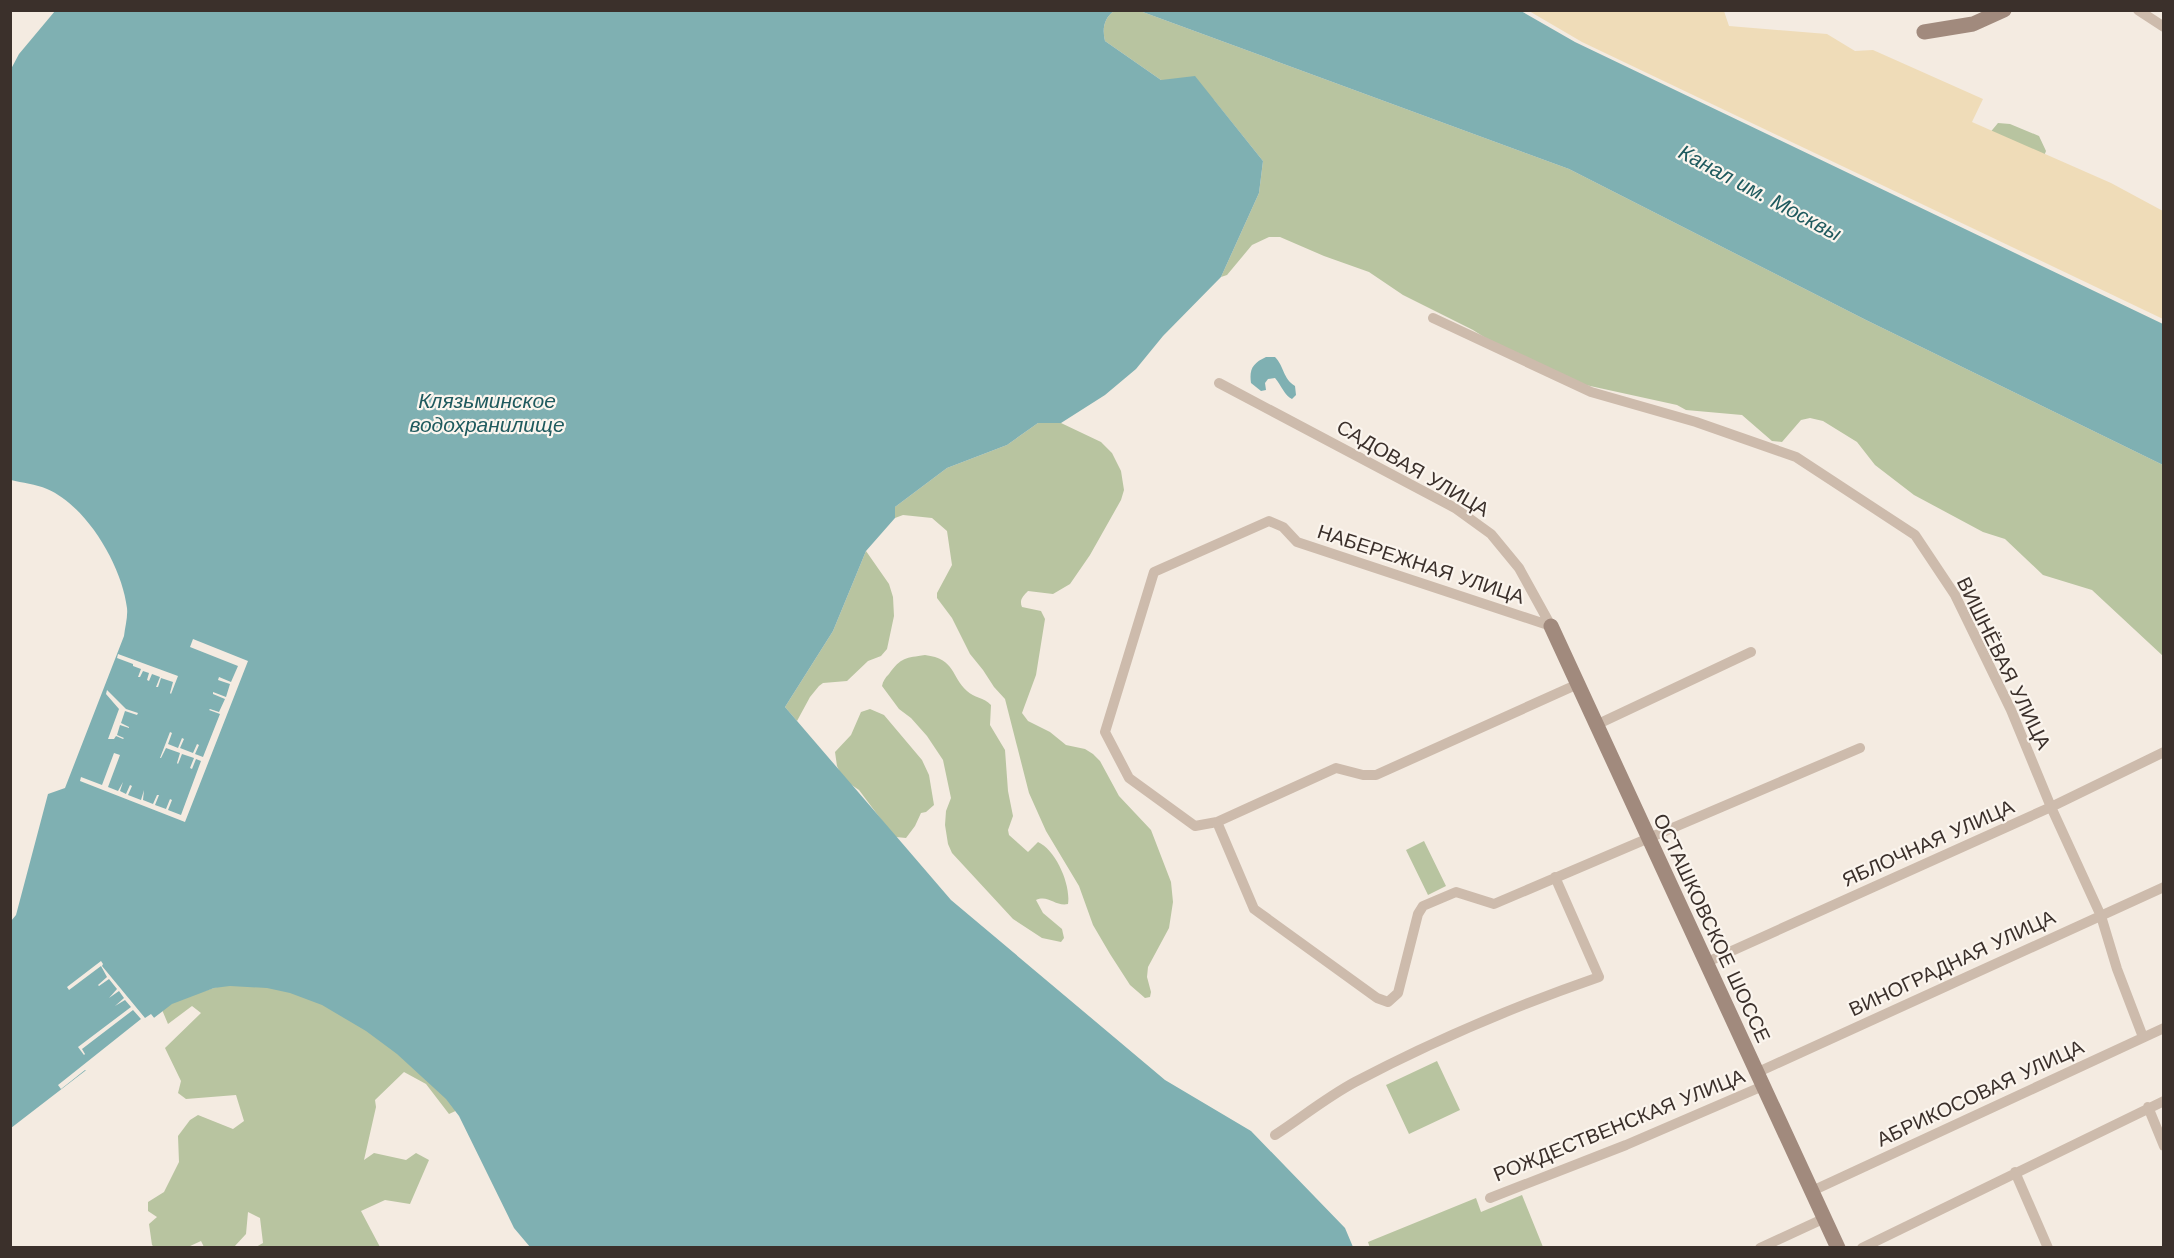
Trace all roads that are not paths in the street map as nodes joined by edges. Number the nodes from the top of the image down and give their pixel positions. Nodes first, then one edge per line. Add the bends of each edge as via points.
1 (2004, 10) edge
2 (2138, 10) edge
3 (2163, 27) edge
4 (1924, 32) dead end
5 (1433, 318) dead end
6 (1219, 383) dead end
7 (1551, 626) junction
8 (1751, 652) dead end
9 (1578, 684) junction
10 (1596, 725) junction
11 (1860, 748) dead end
12 (2163, 752) edge
13 (2051, 807) junction
14 (1217, 822) junction
15 (1647, 837) junction
16 (1555, 877) junction
17 (2163, 887) edge
18 (2101, 916) junction
19 (1705, 963) junction
20 (2163, 1028) edge
21 (2143, 1037) junction
22 (1760, 1080) junction
23 (2163, 1101) edge
24 (2148, 1107) junction
25 (1275, 1135) dead end
26 (2163, 1146) edge
27 (2014, 1172) junction
28 (1812, 1191) junction
29 (1490, 1198) dead end
30 (1825, 1218) junction
31 (1760, 1248) edge
32 (1838, 1248) edge
33 (1862, 1248) edge
34 (2048, 1248) edge

1 - 4 street via 1973,24
2 - 3 street
5 - 13 street, ВИШНЁВАЯ УЛИЦА via 1592,392 1796,457 1915,535 1955,595 2011,711
6 - 7 street, САДОВАЯ УЛИЦА via 1455,508 1491,534 1519,568
7 - 9 street, ОСТАШКОВСКОЕ ШОССЕ
7 - 14 street, НАБЕРЕЖНАЯ УЛИЦА via 1297,542 1283,527 1269,520 1154,572 1105,732 1129,778 1195,826
8 - 10 street
9 - 10 street, ОСТАШКОВСКОЕ ШОССЕ
9 - 14 street via 1376,775 1336,768
10 - 15 street, ОСТАШКОВСКОЕ ШОССЕ
11 - 15 street
12 - 13 street, ЯБЛОЧНАЯ УЛИЦА
13 - 18 street, ВИШНЁВАЯ УЛИЦА
13 - 19 street, ЯБЛОЧНАЯ УЛИЦА
14 - 16 street via 1254,909 1388,1002 1398,993 1422,906 1456,892 1494,904
15 - 16 street
15 - 19 street, ОСТАШКОВСКОЕ ШОССЕ
16 - 25 street via 1599,977 1528,1002 1444,1039 1354,1083
17 - 18 street, ВИНОГРАДНАЯ УЛИЦА
18 - 21 street, ВИШНЁВАЯ УЛИЦА
18 - 22 street, ВИНОГРАДНАЯ УЛИЦА
19 - 22 street, ОСТАШКОВСКОЕ ШОССЕ
20 - 21 street, АБРИКОСОВАЯ УЛИЦА
21 - 28 street, АБРИКОСОВАЯ УЛИЦА
22 - 28 street, ОСТАШКОВСКОЕ ШОССЕ
22 - 29 street, РОЖДЕСТВЕНСКАЯ УЛИЦА via 1626,1144
23 - 24 street
24 - 26 street
24 - 27 street
27 - 33 street
27 - 34 street
28 - 30 street, ОСТАШКОВСКОЕ ШОССЕ
30 - 31 street
30 - 32 street, ОСТАШКОВСКОЕ ШОССЕ

